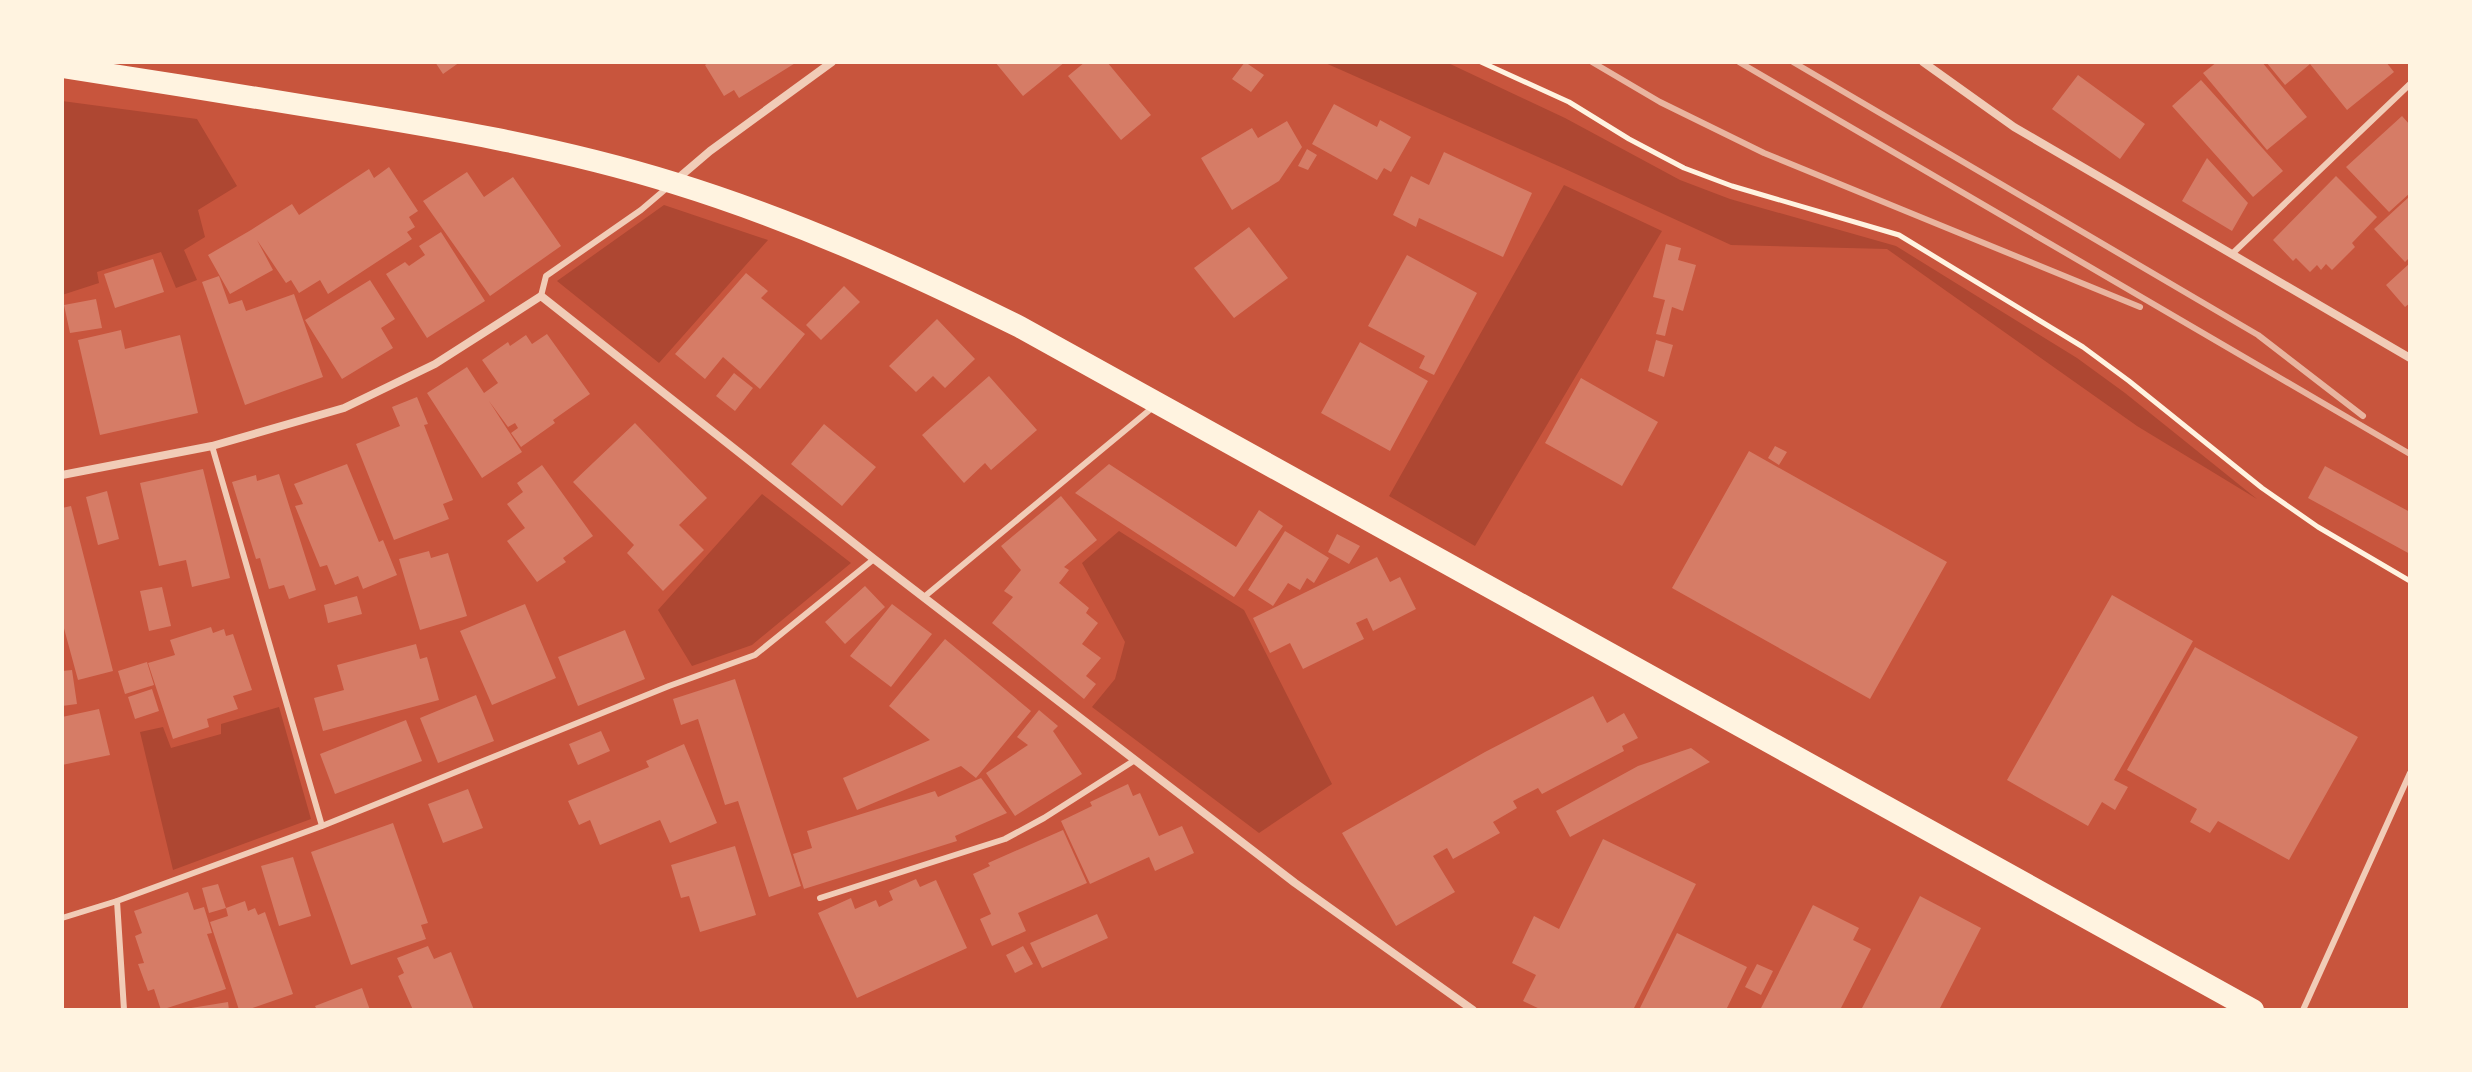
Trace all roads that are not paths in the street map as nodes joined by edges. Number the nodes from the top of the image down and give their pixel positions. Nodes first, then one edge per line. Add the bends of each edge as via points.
1 (832, 62) edge
2 (1923, 62) edge
3 (62, 67) edge
4 (2410, 84) edge
5 (673, 182) junction
6 (2232, 254) junction
7 (541, 296) junction
8 (2410, 358) edge
9 (1158, 403) junction
10 (212, 446) junction
11 (62, 475) edge
12 (874, 559) junction
13 (924, 597) junction
14 (1135, 760) junction
15 (2410, 773) edge
16 (322, 826) junction
17 (820, 898) dead end
18 (117, 901) junction
19 (62, 918) edge
20 (124, 1010) edge
21 (1473, 1010) edge
22 (2253, 1010) edge
23 (2303, 1010) edge

1 - 5 street
2 - 6 street via 2014,127
3 - 5 highway via 435,126
4 - 6 lane
5 - 7 lane via 546,276
5 - 9 highway via 810,230 914,274
6 - 8 street
7 - 10 street via 435,364 344,408
7 - 12 street
9 - 13 lane
9 - 22 highway
10 - 11 street
10 - 16 lane
12 - 13 street
12 - 16 lane via 755,655
13 - 14 street
14 - 17 lane via 1005,839
14 - 21 street
15 - 23 lane
16 - 18 lane
18 - 19 lane
18 - 20 lane

